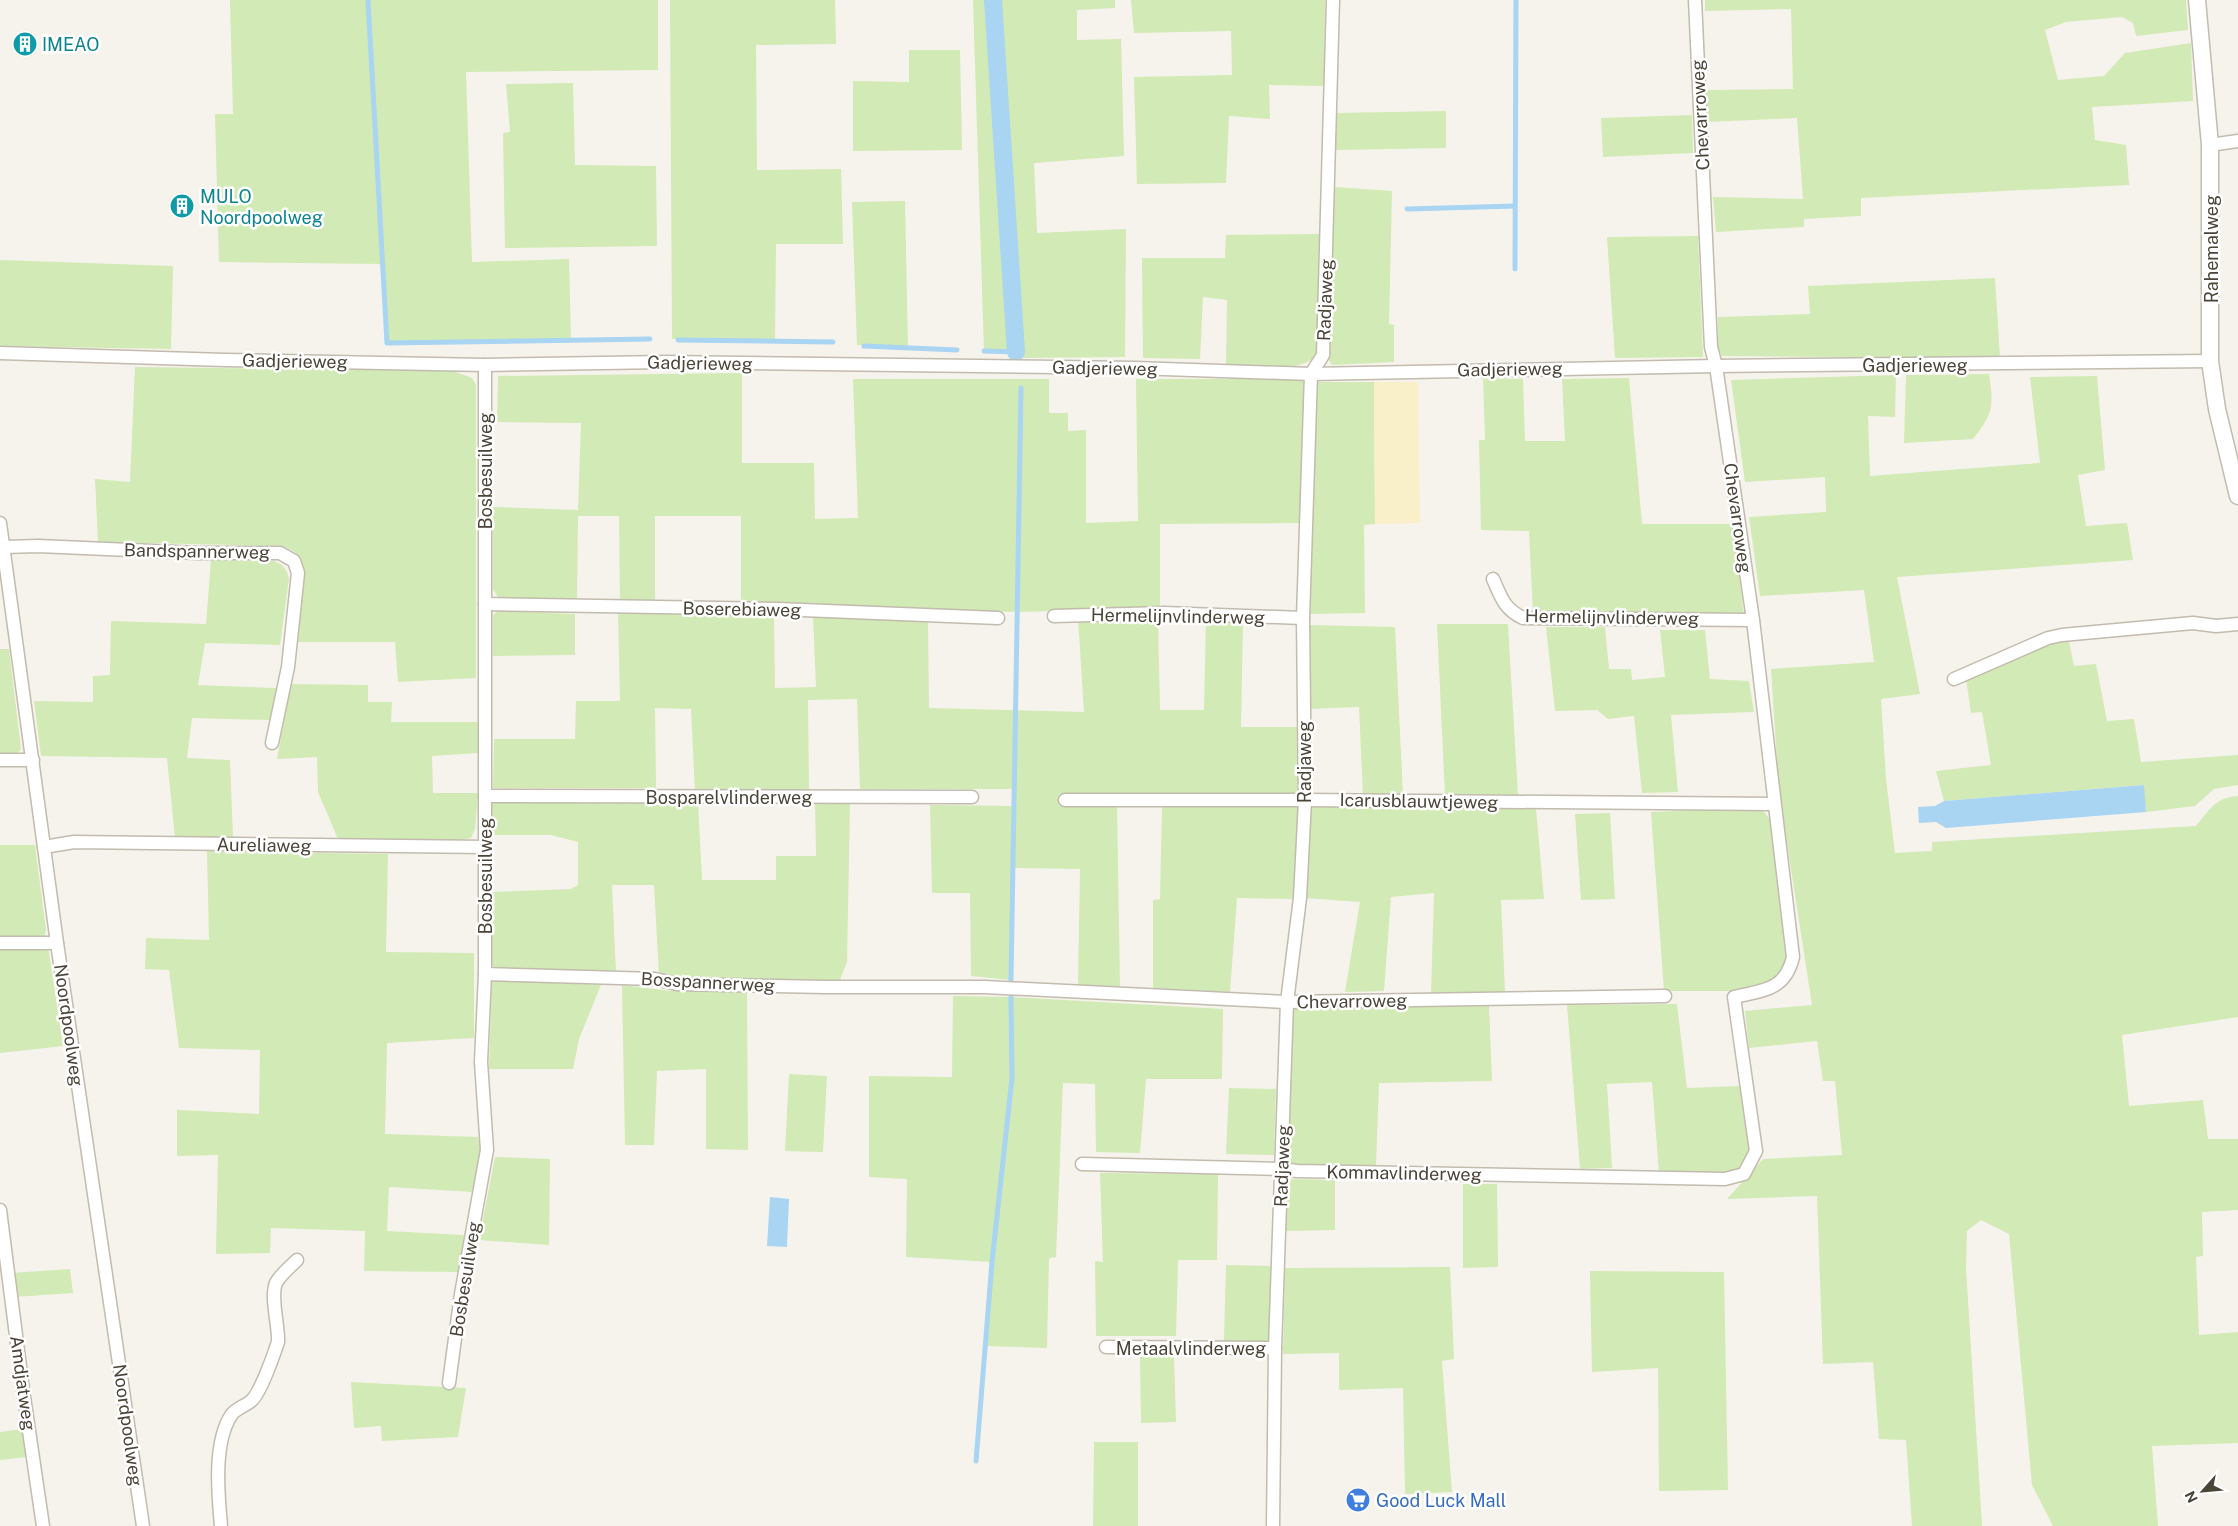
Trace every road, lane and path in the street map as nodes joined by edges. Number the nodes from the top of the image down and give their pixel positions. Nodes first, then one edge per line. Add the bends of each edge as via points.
1 (1333, 0) edge
2 (1695, 0) edge
3 (2197, 0) edge
4 (2238, 141) edge
5 (2210, 145) junction
6 (0, 353) edge
7 (2210, 361) junction
8 (485, 365) junction
9 (1716, 366) junction
10 (1311, 374) junction
11 (2238, 496) edge
12 (0, 523) edge
13 (4, 546) junction
14 (1494, 578) dead end
15 (485, 604) junction
16 (1054, 616) dead end
17 (998, 618) dead end
18 (1303, 618) junction
19 (1753, 620) junction
20 (2238, 624) edge
21 (1954, 679) dead end
22 (272, 742) dead end
23 (0, 760) edge
24 (33, 760) junction
25 (485, 796) junction
26 (972, 797) dead end
27 (1066, 800) dead end
28 (1305, 800) junction
29 (1773, 804) junction
30 (44, 847) junction
31 (485, 847) junction
32 (0, 942) edge
33 (57, 943) junction
34 (485, 974) junction
35 (1040, 989) joint
36 (1665, 996) dead end
37 (1287, 1002) junction
38 (1082, 1164) dead end
39 (1282, 1169) junction
40 (1725, 1180) joint
41 (0, 1210) edge
42 (298, 1260) dead end
43 (1106, 1348) dead end
44 (1275, 1348) junction
45 (449, 1382) dead end
46 (43, 1526) edge
47 (143, 1526) edge
48 (221, 1526) edge
49 (1273, 1526) edge

1 - 10 street, Radjaweg via 1323,355
2 - 9 street, Chevarroweg via 1711,347
3 - 5 street, Rahemalweg
4 - 5 street
5 - 7 street, Rahemalweg
6 - 8 street, Gadjerieweg
7 - 9 street, Gadjerieweg
7 - 11 street, Rahemalweg via 2217,409
8 - 10 street, Gadjerieweg via 664,362 1135,368
8 - 15 street, Bosbesuilweg
9 - 10 street, Gadjerieweg
9 - 19 street, Chevarroweg
10 - 18 street, Radjaweg
12 - 13 street, Noordpoolweg
13 - 22 street, Bandspannerweg via 280,553 294,561 298,573 288,667
13 - 24 street, Noordpoolweg
14 - 19 street, Hermelijnvlinderweg via 1503,601 1511,612 1523,618
15 - 17 street, Boserebiaweg via 778,609
15 - 25 street, Bosbesuilweg
16 - 18 street, Hermelijnvlinderweg via 1164,613
18 - 28 street, Radjaweg
19 - 29 street, Chevarroweg
20 - 21 street via 2193,623 2062,635 2048,638
23 - 24 street
24 - 30 street, Noordpoolweg
25 - 26 street, Bosparelvlinderweg
25 - 31 street, Bosbesuilweg
27 - 28 street, Icarusblauwtjeweg
28 - 29 street, Icarusblauwtjeweg
28 - 37 street, Radjaweg via 1300,898
29 - 40 street, Chevarroweg via 1793,958 1789,973 1771,989 1734,997 1756,1151 1744,1174
30 - 31 street, Aureliaweg via 74,842
30 - 33 street, Noordpoolweg
31 - 34 street, Bosbesuilweg
32 - 33 street
33 - 47 street, Noordpoolweg
34 - 35 street, Bosspannerweg via 655,980 677,984
34 - 45 street, Bosbesuilweg via 481,1062 487,1150
35 - 37 street, Chevarroweg
36 - 37 street, Chevarroweg
37 - 39 street, Radjaweg
38 - 39 street, Kommavlinderweg
39 - 40 street, Kommavlinderweg
39 - 44 street, Radjaweg
41 - 46 street, Amdjatweg
42 - 48 street via 276,1283 274,1311 278,1342 259,1391 252,1401 233,1412 221,1439 218,1495
43 - 44 street, Metaalvlinderweg
44 - 49 street, Radjaweg

